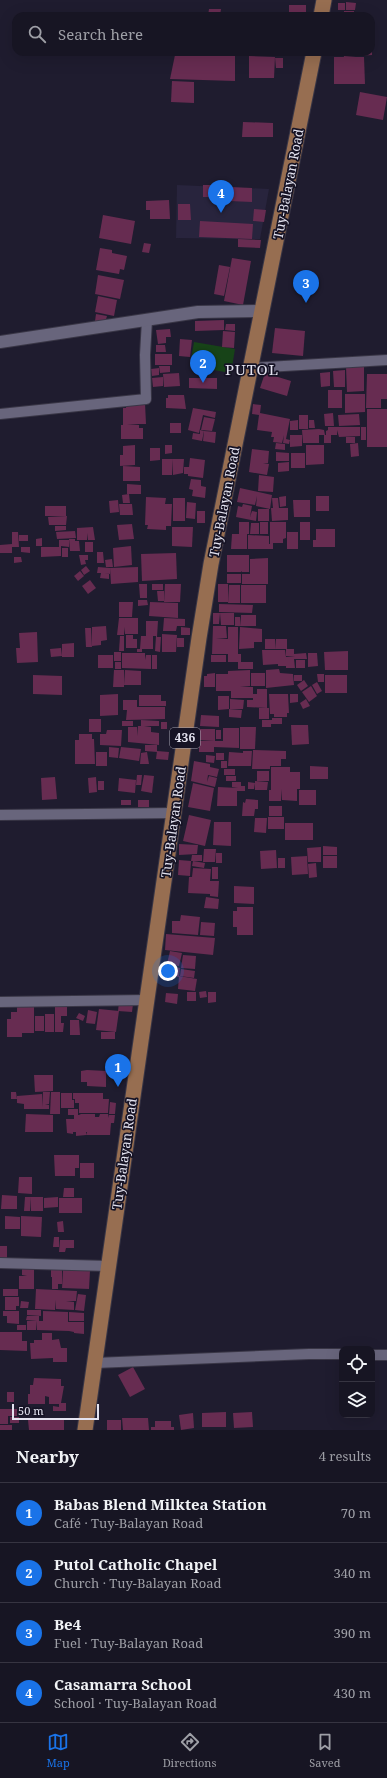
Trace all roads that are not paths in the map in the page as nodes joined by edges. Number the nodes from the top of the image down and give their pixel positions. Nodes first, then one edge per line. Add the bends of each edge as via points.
1 (324, 0) edge
2 (322, 12) edge
3 (313, 56) edge
4 (263, 312) junction
5 (147, 320) junction
6 (0, 342) edge
7 (387, 360) edge
8 (250, 368) junction
9 (0, 414) edge
10 (174, 813) junction
11 (0, 815) edge
12 (147, 1000) junction
13 (0, 1002) edge
14 (0, 1264) edge
15 (108, 1266) junction
16 (339, 1354) edge
17 (375, 1355) edge
18 (387, 1355) edge
19 (95, 1363) junction
20 (85, 1430) edge

1 - 2 main road
3 - 4 main road, Tuy-Balayan Road / 436
4 - 5 street via 198,312
4 - 8 main road, Tuy-Balayan Road / 436
5 - 6 street
5 - 9 street via 146,399
7 - 8 street
8 - 10 main road, Tuy-Balayan Road / 436 via 211,564
10 - 11 street
10 - 12 main road, Tuy-Balayan Road / 436
12 - 13 street
12 - 15 main road, Tuy-Balayan Road / 436
14 - 15 street
15 - 19 main road, Tuy-Balayan Road / 436
16 - 19 street
17 - 18 street
19 - 20 main road, Tuy-Balayan Road / 436

